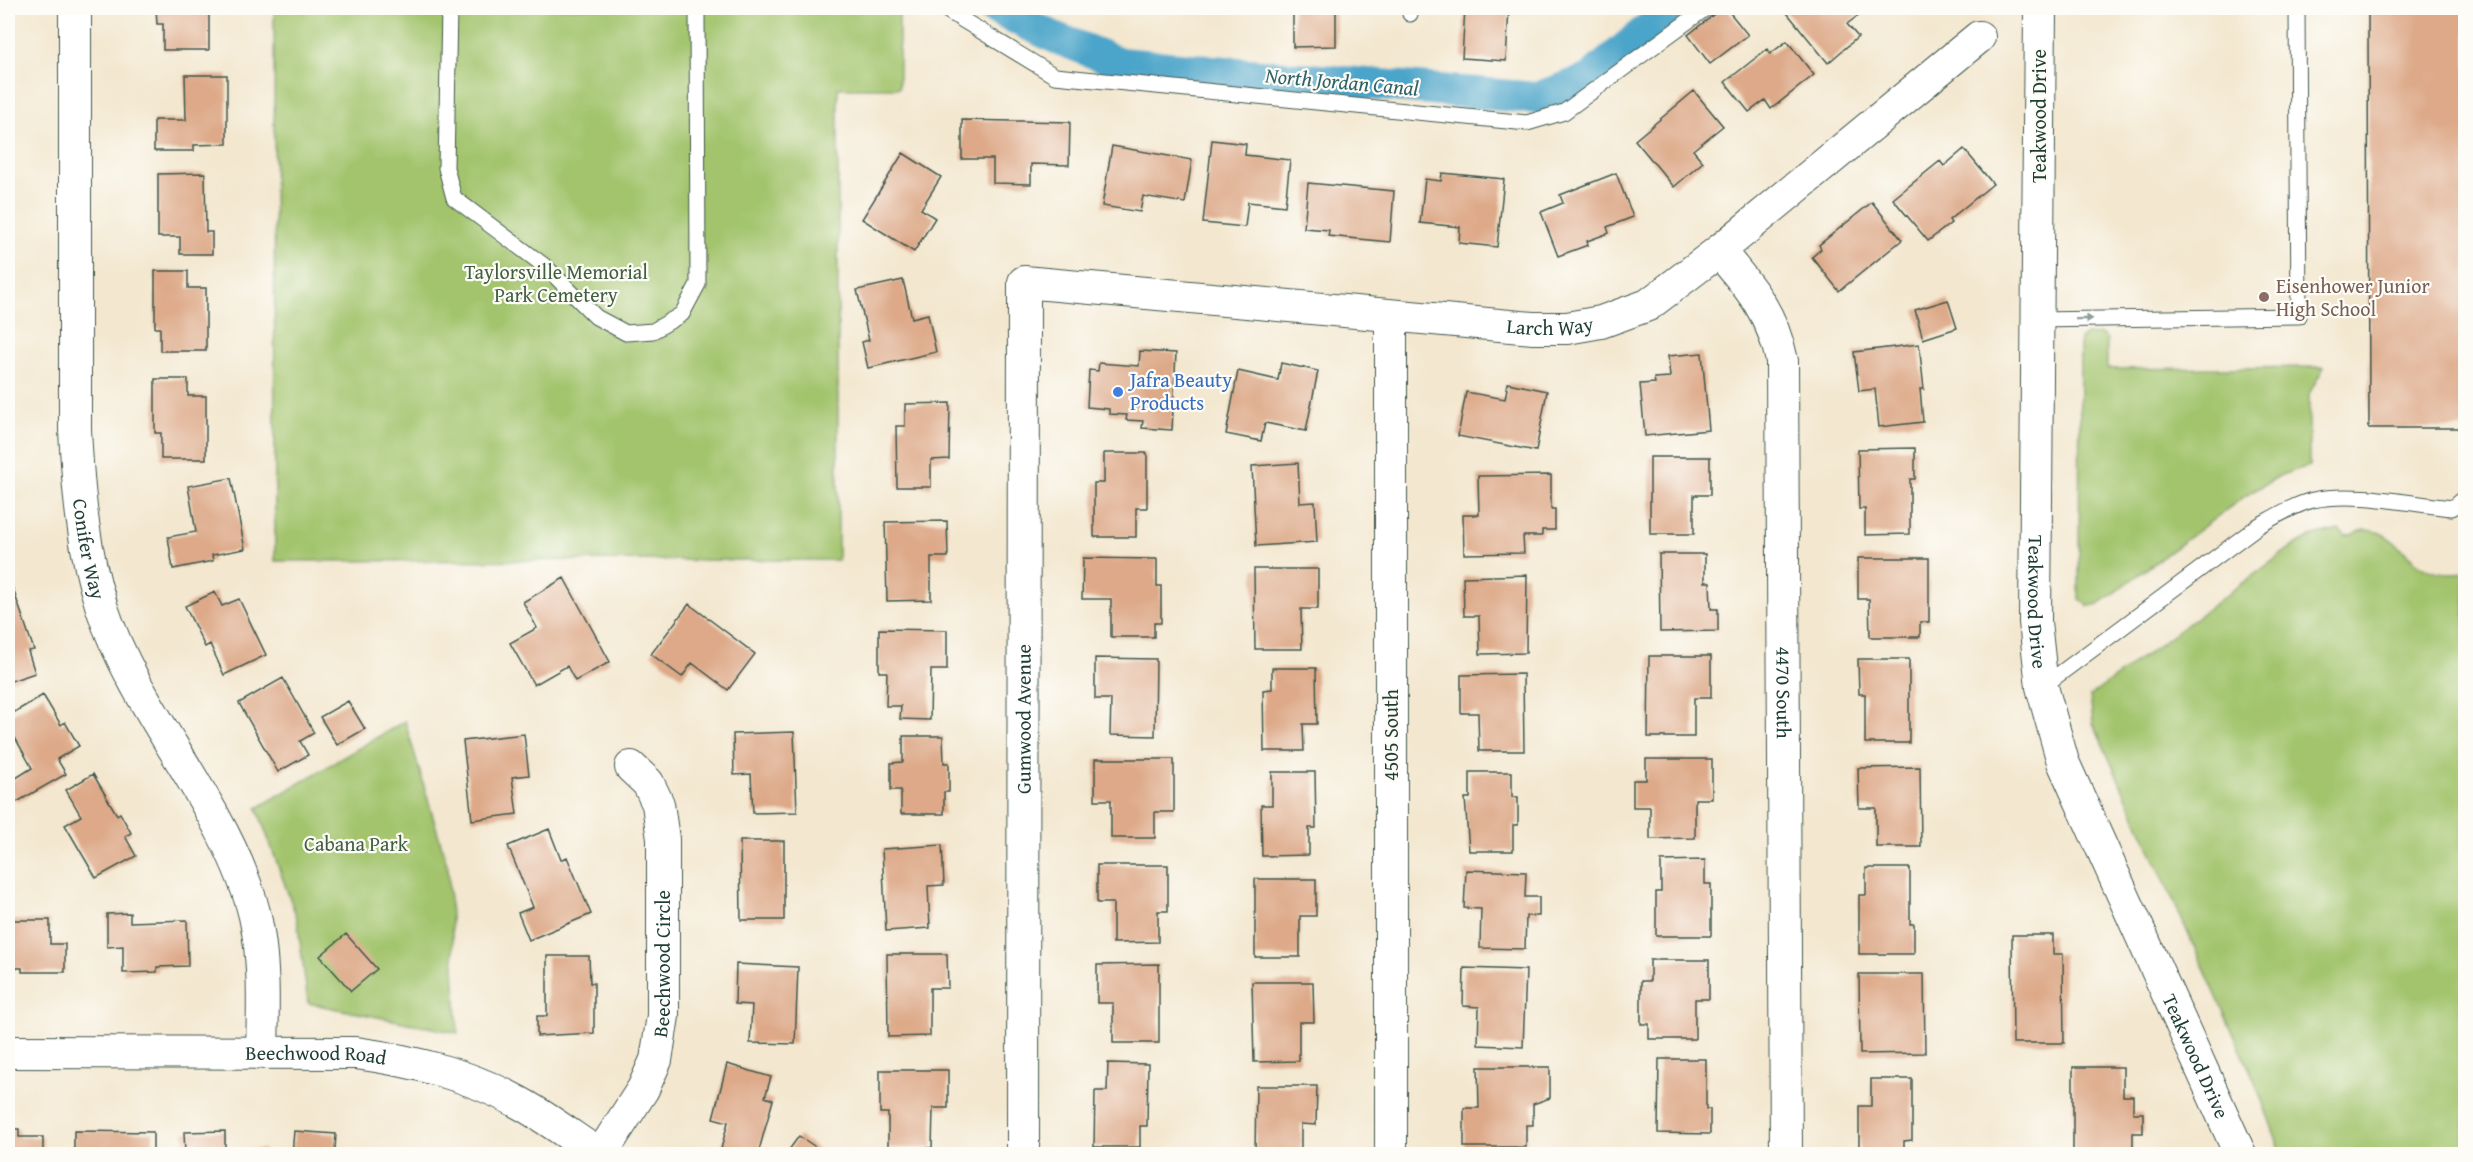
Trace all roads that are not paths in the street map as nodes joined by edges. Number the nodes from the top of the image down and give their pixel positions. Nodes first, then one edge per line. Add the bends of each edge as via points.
1 (75, 8) edge
2 (449, 8) edge
3 (697, 8) edge
4 (943, 8) edge
5 (1706, 8) edge
6 (2040, 8) edge
7 (2297, 8) edge
8 (1979, 37) dead end
9 (1719, 250) junction
10 (1024, 282) joint
11 (1391, 316) junction
12 (2037, 320) junction
13 (2466, 496) edge
14 (2042, 687) junction
15 (632, 767) dead end
16 (8, 1052) edge
17 (262, 1052) junction
18 (600, 1155) edge
19 (1023, 1155) edge
20 (1391, 1155) edge
21 (1786, 1155) edge
22 (2240, 1155) edge

1 - 17 street, Conifer Way via 75,429 78,490 87,548 102,609 126,665 240,871 255,917 262,965
2 - 3 lane via 446,168 454,198 546,267 596,317 626,333 653,331 682,314 698,284
4 - 5 lane via 1055,76 1527,123 1564,112
6 - 12 street, Teakwood Drive
12 -> 7 lane via 2299,316
8 - 9 street, Larch Way
9 - 11 street, Larch Way via 1648,305 1601,322 1533,328
9 - 21 street, 4470 South via 1770,319 1782,361
10 - 11 street, Larch Way
10 - 19 street, Gumwood Avenue
11 - 20 street, 4505 South
12 - 14 street, Teakwood Drive via 2035,622
13 - 14 lane via 2452,508 2348,498 2314,500 2292,508 2258,525
14 - 22 street, Teakwood Drive via 2063,762
15 - 18 street, Beechwood Circle via 648,783 658,804 663,839 663,1016 652,1070
16 - 17 street, Beechwood Road
17 - 18 street, Beechwood Road via 356,1053 435,1067 519,1102

